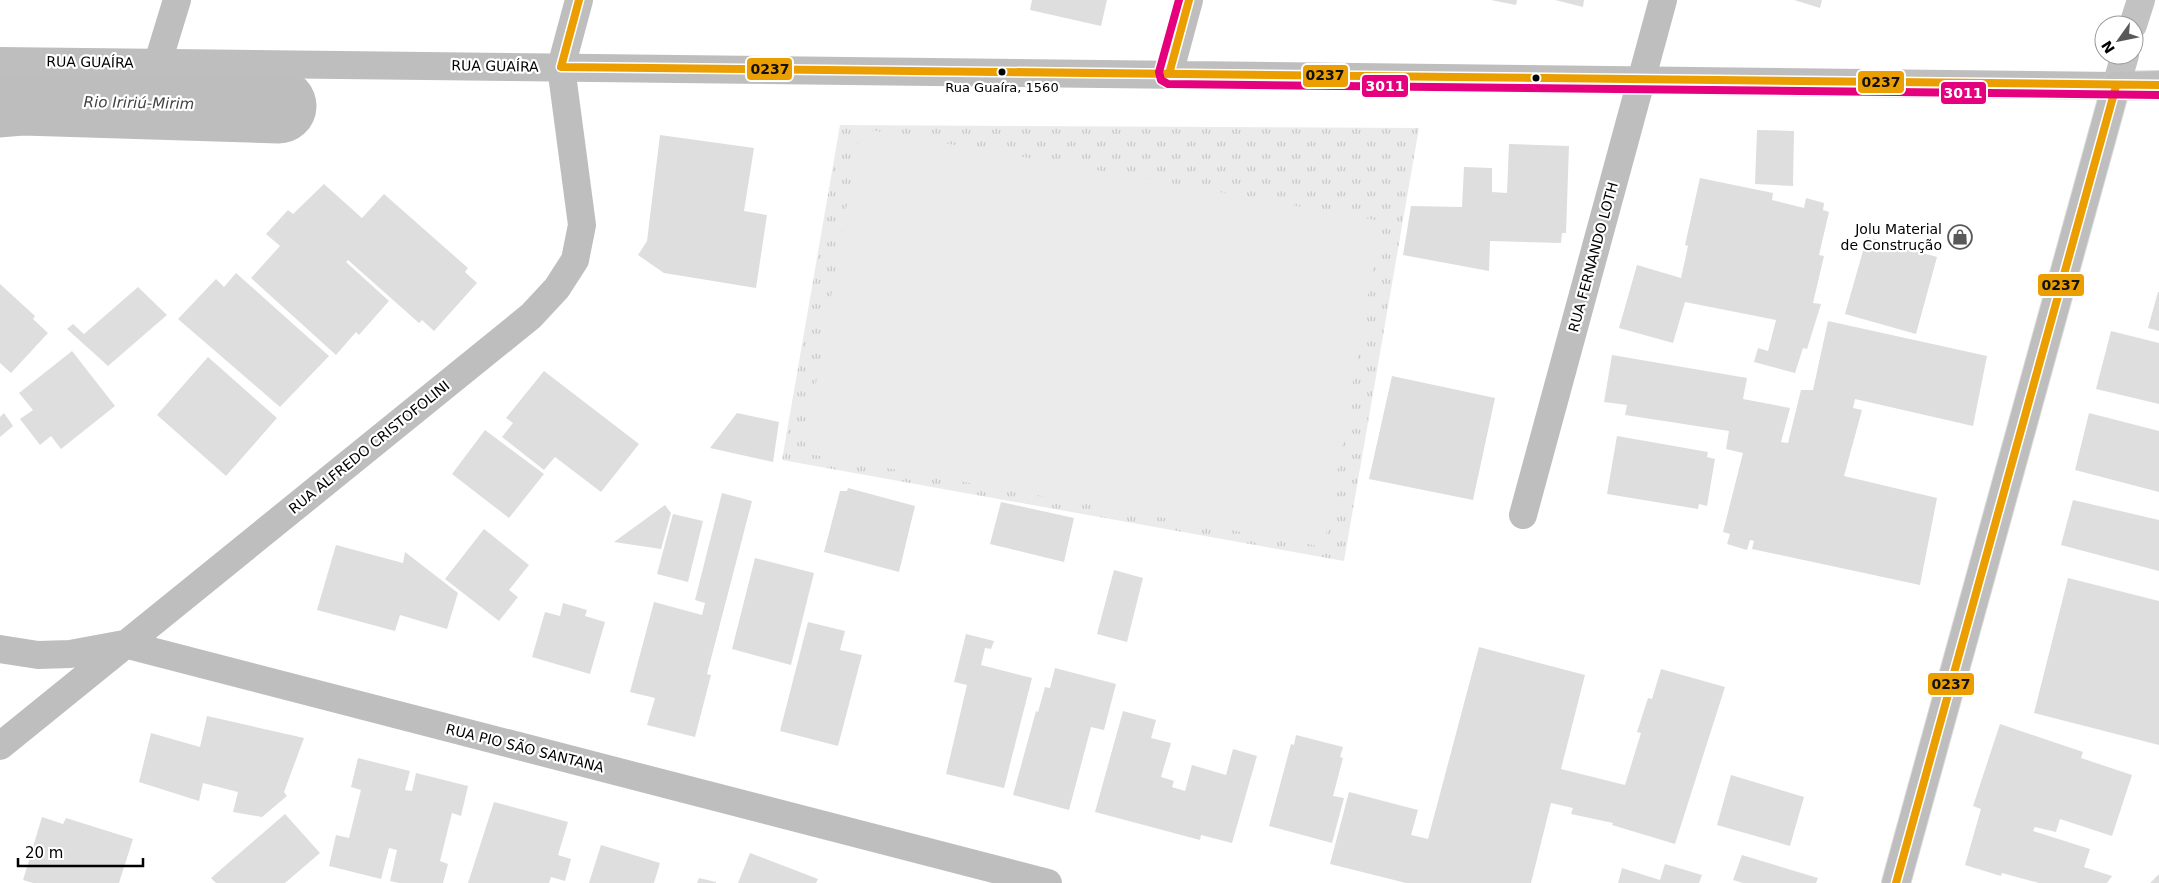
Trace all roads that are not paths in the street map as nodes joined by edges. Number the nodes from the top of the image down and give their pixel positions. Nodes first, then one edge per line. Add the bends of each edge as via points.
1 (177, 0) edge
2 (579, 0) edge
3 (1189, 0) edge
4 (1663, 0) edge
5 (2141, 0) edge
6 (2137, 15) edge
7 (0, 60) edge
8 (158, 62) junction
9 (2122, 65) edge
10 (561, 67) junction
11 (1169, 74) junction
12 (1642, 80) junction
13 (2116, 86) junction
14 (2159, 86) edge
15 (1524, 515) dead end
16 (124, 644) junction
17 (0, 649) edge
18 (0, 746) edge
19 (1048, 883) edge
20 (1896, 883) edge

1 - 8 street
2 - 10 street
3 - 11 street
4 - 12 street, RUA FERNANDO LOTH
5 - 6 main road
7 - 8 street, RUA GUAÍRA
8 - 10 street, RUA GUAÍRA
9 - 13 main road
10 - 11 street, RUA GUAÍRA
10 - 16 street, RUA ALFREDO CRISTOFOLINI via 582,225 574,260 557,288 531,316
11 - 12 street, RUA GUAÍRA
12 - 13 street, RUA GUAÍRA
12 - 15 street, RUA FERNANDO LOTH
13 - 14 street, RUA GUAÍRA
13 - 20 street
16 - 17 street, RUA PIO SÃO SANTANA via 70,654 38,655
16 - 18 street, RUA ALFREDO CRISTOFOLINI
16 - 19 street, RUA PIO SÃO SANTANA

